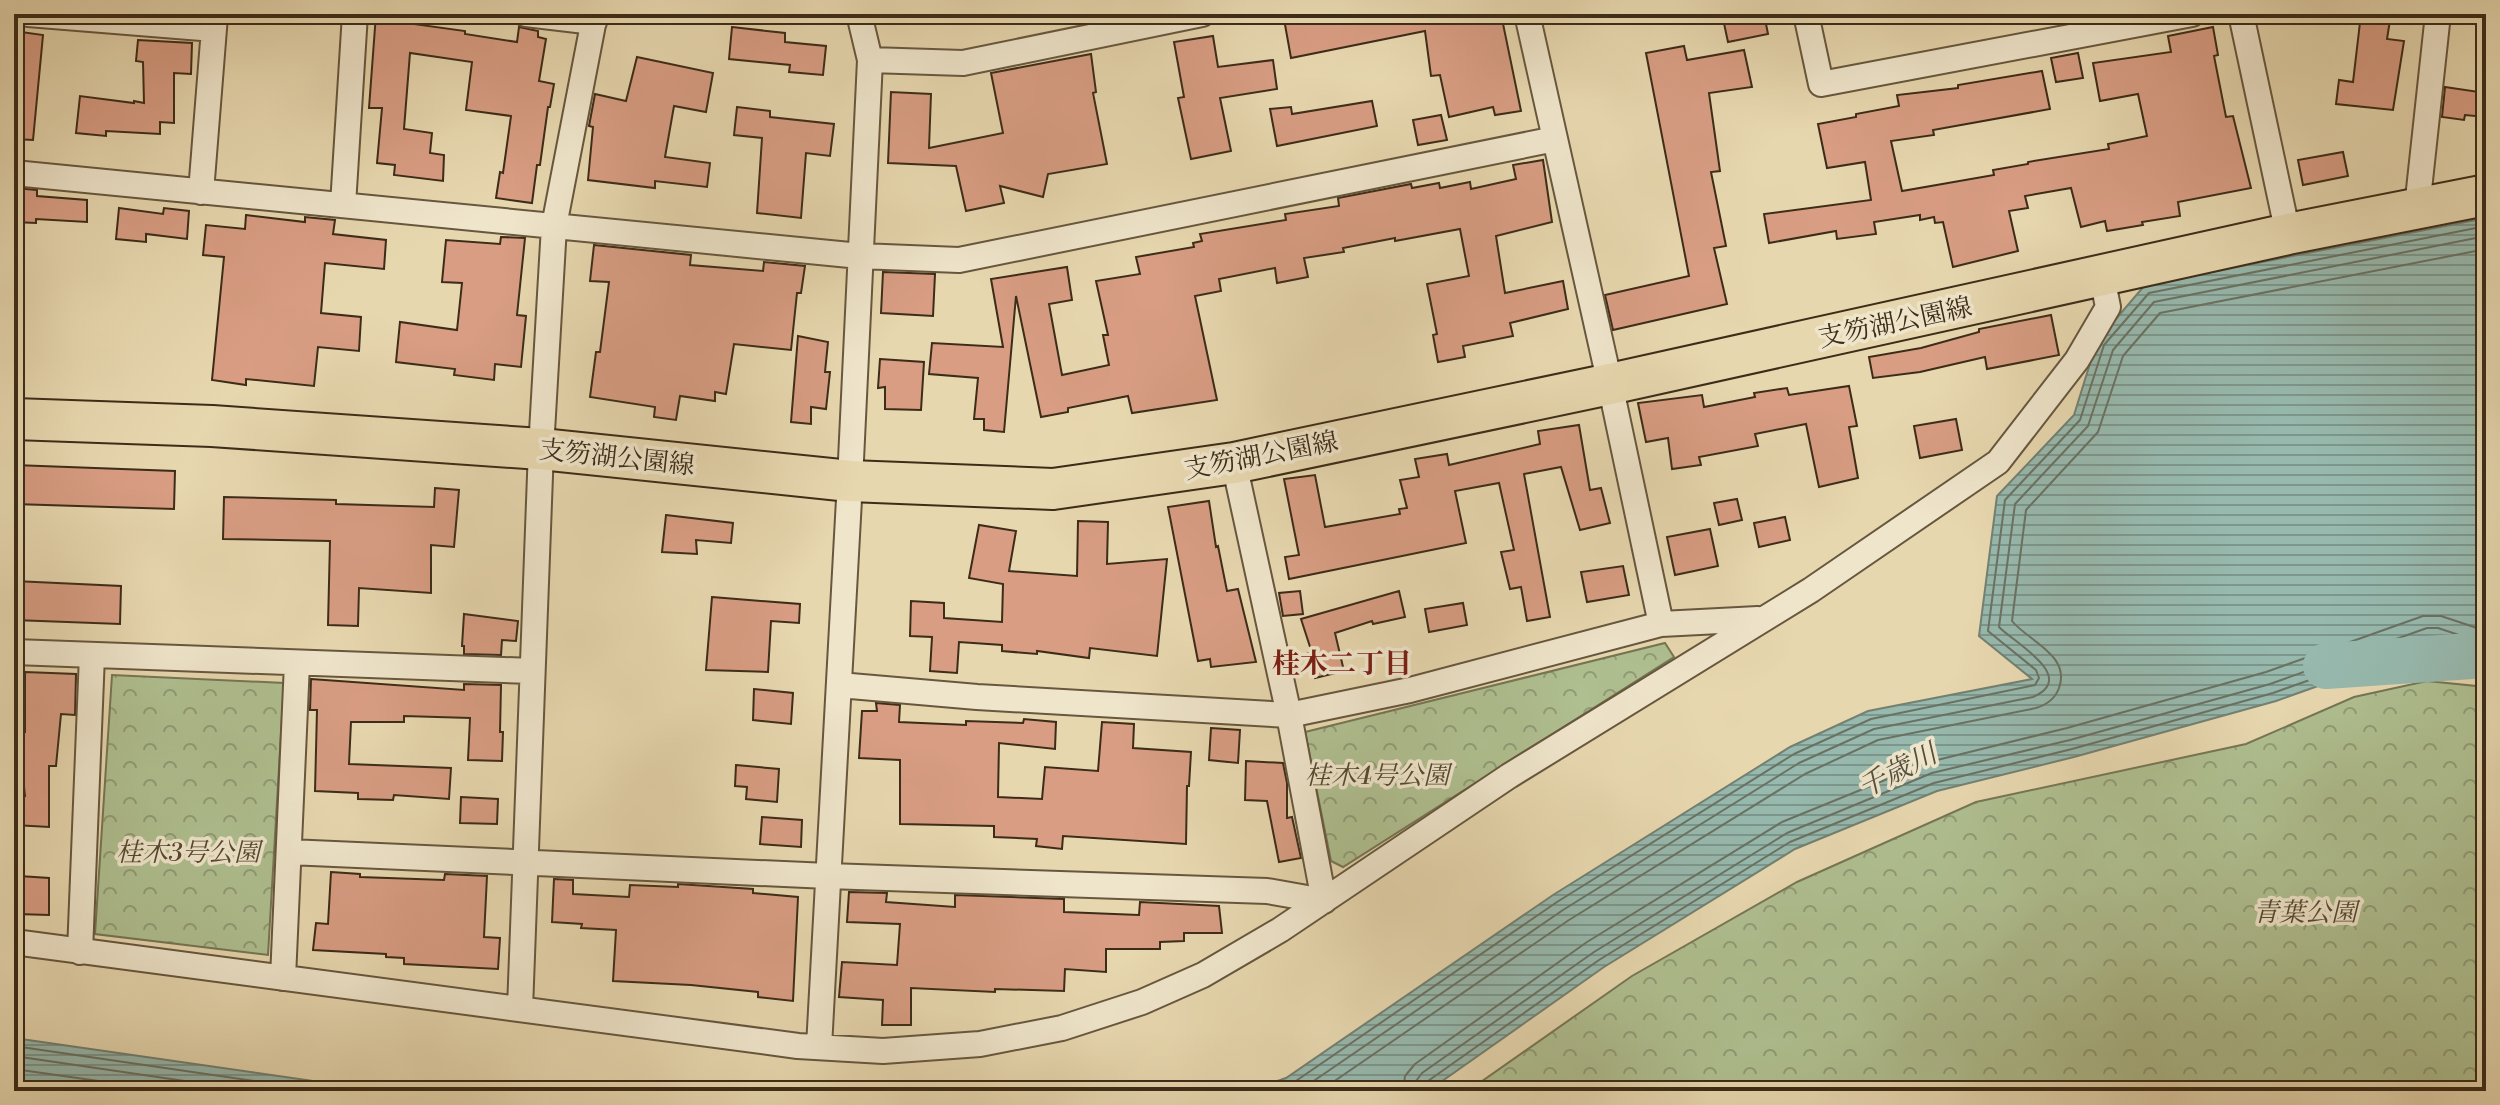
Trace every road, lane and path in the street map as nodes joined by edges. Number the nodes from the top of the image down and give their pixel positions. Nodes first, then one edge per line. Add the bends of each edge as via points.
1 (28, 14) edge
2 (355, 14) edge
3 (526, 14) edge
4 (859, 14) edge
5 (1202, 14) edge
6 (1527, 14) edge
7 (1806, 14) edge
8 (2192, 14) edge
9 (2241, 14) edge
10 (2438, 14) edge
11 (594, 18) edge
12 (215, 22) edge
13 (870, 60) junction
14 (1555, 139) junction
15 (14, 173) edge
16 (201, 192) junction
17 (2486, 195) edge
18 (343, 205) junction
19 (2417, 208) junction
20 (554, 226) junction
21 (2288, 234) junction
22 (860, 256) junction
23 (2102, 277) junction
24 (1610, 384) junction
25 (14, 419) edge
26 (541, 449) junction
27 (1234, 463) junction
28 (850, 481) junction
29 (1760, 619) junction
30 (1661, 624) junction
31 (14, 652) edge
32 (92, 655) junction
33 (297, 663) junction
34 (532, 671) junction
35 (839, 685) junction
36 (1289, 715) junction
37 (289, 852) junction
38 (525, 862) junction
39 (828, 876) junction
40 (1324, 901) junction
41 (14, 942) edge
42 (80, 952) junction
43 (283, 978) junction
44 (520, 1009) junction
45 (819, 1047) junction

1 - 12 street
2 - 18 street
3 - 11 street
4 - 13 street
5 - 13 street via 963,63
6 - 14 street
7 - 8 street via 1821,84
9 - 21 street
10 - 19 street
11 - 20 street
12 - 16 street
13 - 22 street
14 - 22 street via 959,260
14 - 24 street
15 - 16 street
16 - 18 street
17 - 19 main road, 支笏湖公園線
18 - 20 street
19 - 21 main road, 支笏湖公園線
20 - 22 street
20 - 26 street
21 - 23 main road, 支笏湖公園線
22 - 28 street
23 - 24 main road, 支笏湖公園線
23 - 29 street via 2108,307 2077,360 1998,462
24 - 27 main road, 支笏湖公園線
24 - 30 street
25 - 26 main road, 支笏湖公園線 via 212,426
26 - 28 main road, 支笏湖公園線
26 - 34 street
27 - 28 main road, 支笏湖公園線 via 1053,489
27 - 36 street
28 - 35 street
29 - 30 street
29 - 40 street via 1509,776
30 - 36 street via 1410,690
31 - 32 street
32 - 33 street
32 - 42 street
33 - 34 street
33 - 37 street
34 - 38 street
35 - 36 street
35 - 39 street
36 - 40 street
37 - 38 street
37 - 43 street
38 - 39 street
38 - 44 street
39 - 40 street via 1267,891
39 - 45 street
40 - 45 street via 1203,975 1062,1028 980,1044 883,1051
41 - 42 street
42 - 43 street
43 - 44 street
44 - 45 street

